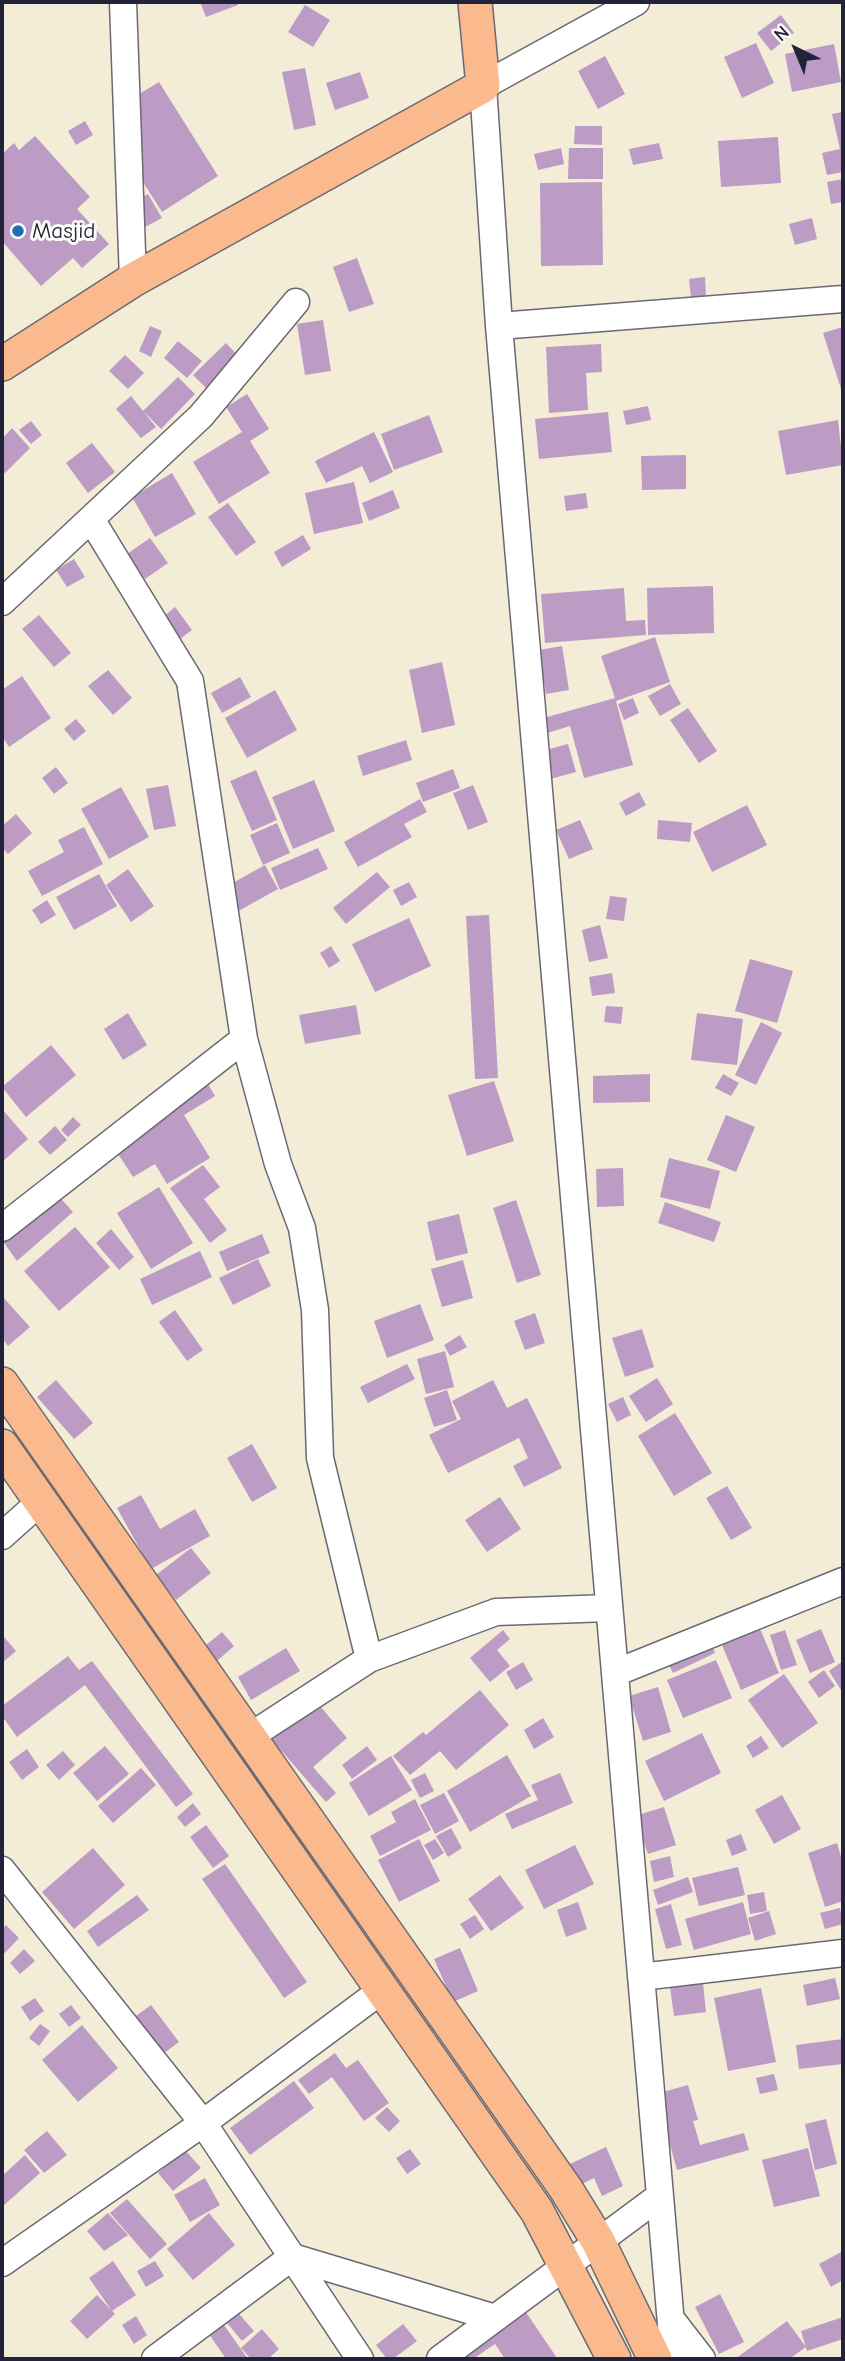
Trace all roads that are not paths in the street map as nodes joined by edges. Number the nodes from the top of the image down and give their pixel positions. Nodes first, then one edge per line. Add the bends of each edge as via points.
1 (123, 2) edge
2 (475, 2) edge
3 (636, 2) edge
4 (484, 86) junction
5 (132, 280) junction
6 (843, 299) edge
7 (296, 302) dead end
8 (499, 326) junction
9 (2, 364) edge
10 (91, 519) junction
11 (2, 602) edge
12 (244, 1039) junction
13 (2, 1228) edge
14 (2, 1384) edge
15 (2, 1446) edge
16 (41, 1501) junction
17 (2, 1536) edge
18 (843, 1581) edge
19 (609, 1608) junction
20 (369, 1659) junction
21 (615, 1673) junction
22 (248, 1737) junction
23 (2, 1870) edge
24 (843, 1953) edge
25 (641, 1978) junction
26 (382, 1990) junction
27 (203, 2123) junction
28 (660, 2196) junction
29 (598, 2241) junction
30 (4, 2256) edge
31 (292, 2257) junction
32 (567, 2265) junction
33 (495, 2318) junction
34 (670, 2318) junction
35 (155, 2359) edge
36 (360, 2359) edge
37 (439, 2359) edge
38 (614, 2359) edge
39 (655, 2359) edge
40 (674, 2359) edge
41 (702, 2359) edge

1 - 5 street
2 - 4 main road
3 - 4 street
4 - 5 main road
4 - 8 street
5 - 9 main road
6 - 8 street
7 - 10 street via 201,416
8 - 19 street
10 - 11 street
10 - 12 street via 190,681
12 - 13 street
12 - 20 street via 278,1164 302,1228 315,1310 320,1458
14 - 22 main road
15 - 16 main road
16 - 17 street
16 - 26 main road
18 - 21 street
19 - 20 street via 496,1612
19 - 21 street
20 - 22 street
21 - 25 street
22 - 29 main road
23 - 27 street
24 - 25 street
25 - 28 street
26 - 27 street
26 - 32 main road via 537,2211
27 - 30 street
27 - 31 street
28 - 29 street
28 - 34 street
29 - 32 street
29 - 39 main road
31 - 33 street
31 - 35 street
31 - 36 street
32 - 33 street
32 - 38 main road
33 - 37 street
34 - 40 street
34 - 41 street

